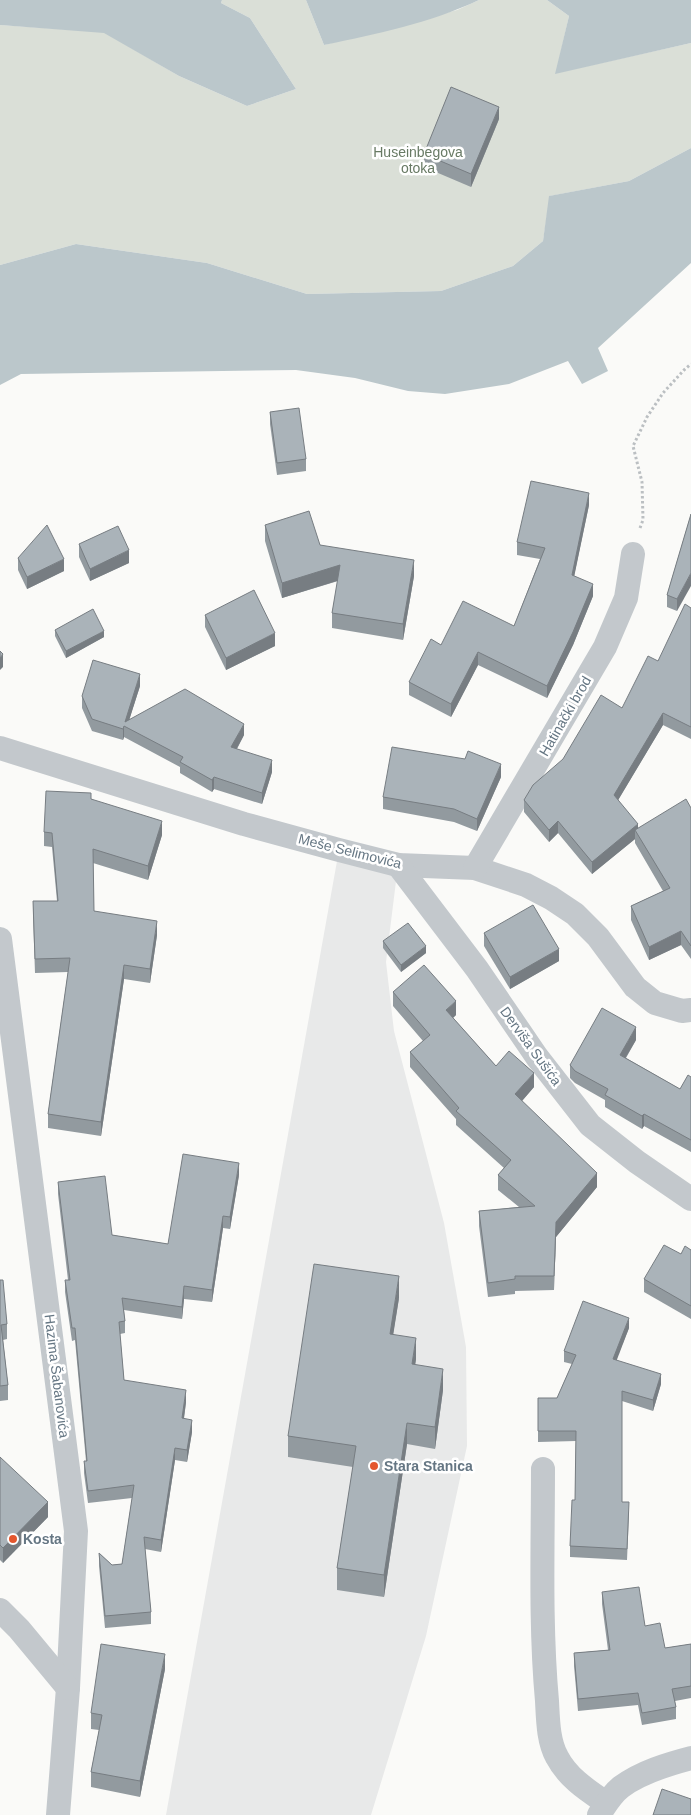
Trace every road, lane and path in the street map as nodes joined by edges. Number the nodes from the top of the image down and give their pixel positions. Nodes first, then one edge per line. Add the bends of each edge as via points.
1 (691, 364) edge
2 (633, 554) joint
3 (0, 748) edge
4 (398, 865) junction
5 (475, 868) junction
6 (0, 939) edge
7 (691, 1010) edge
8 (691, 1199) edge
9 (543, 1469) dead end
10 (0, 1610) edge
11 (68, 1688) junction
12 (689, 1759) edge
13 (603, 1809) edge
14 (58, 1815) edge

1 - 2 path via 663,393 633,446 642,482 643,520
2 - 5 street, Hatinački brod via 626,598 605,647
3 - 4 street, Meše Selimovića via 244,824
4 - 5 street, Meše Selimovića
4 - 8 street, Derviša Sušića via 590,1125
5 - 7 street, Meše Selimovića via 551,898 575,914 598,937 635,987 655,1003 682,1011
6 - 11 street, Hazima Šabanovića via 76,1531
9 - 13 street via 544,1670 549,1728 556,1755 567,1773
10 - 11 street via 20,1629
11 - 14 street, Hazima Šabanovića
12 - 13 street via 644,1774 620,1788

